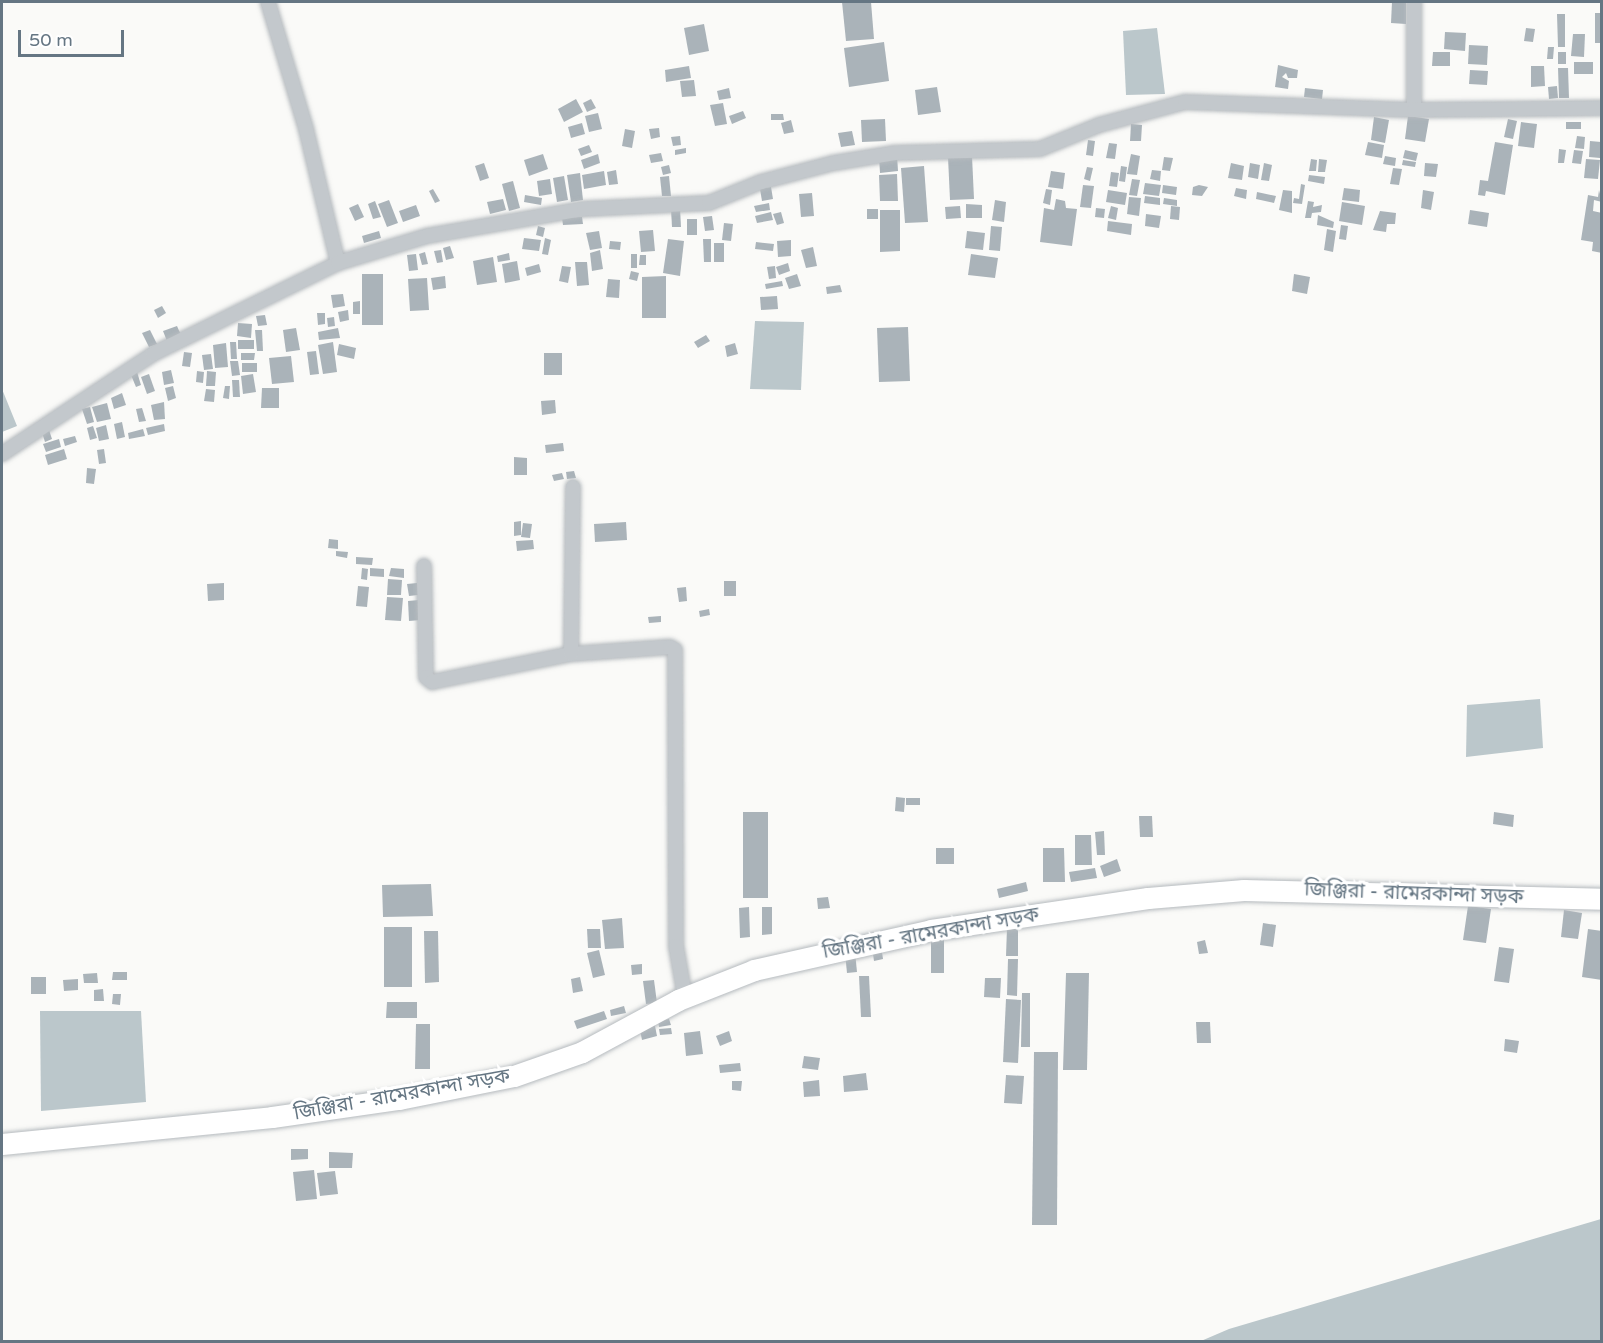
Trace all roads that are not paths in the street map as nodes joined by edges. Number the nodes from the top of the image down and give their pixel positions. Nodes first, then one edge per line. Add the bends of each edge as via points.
1 (268, 2) edge
2 (1414, 2) edge
3 (1602, 108) edge
4 (1413, 110) junction
5 (338, 263) junction
6 (2, 454) edge
7 (573, 487) dead end
8 (424, 566) dead end
9 (571, 654) junction
10 (1602, 899) edge
11 (685, 997) junction
12 (2, 1144) edge

1 - 5 street via 306,129
2 - 4 street
3 - 4 street
4 - 5 street via 1185,102 1099,126 1040,149 895,153 834,163 761,182 710,203 573,211 427,236
5 - 6 street via 153,354
7 - 9 street
8 - 9 street via 426,677 432,682
9 - 11 street via 670,647 677,655 676,946
10 - 11 main road, জিঞ্জিরা - রামেরকান্দা সড়ক via 1244,890 1148,898 931,930 817,953 754,970
11 - 12 main road, জিঞ্জিরা - রামেরকান্দা সড়ক via 582,1052 514,1076 399,1099 272,1117

